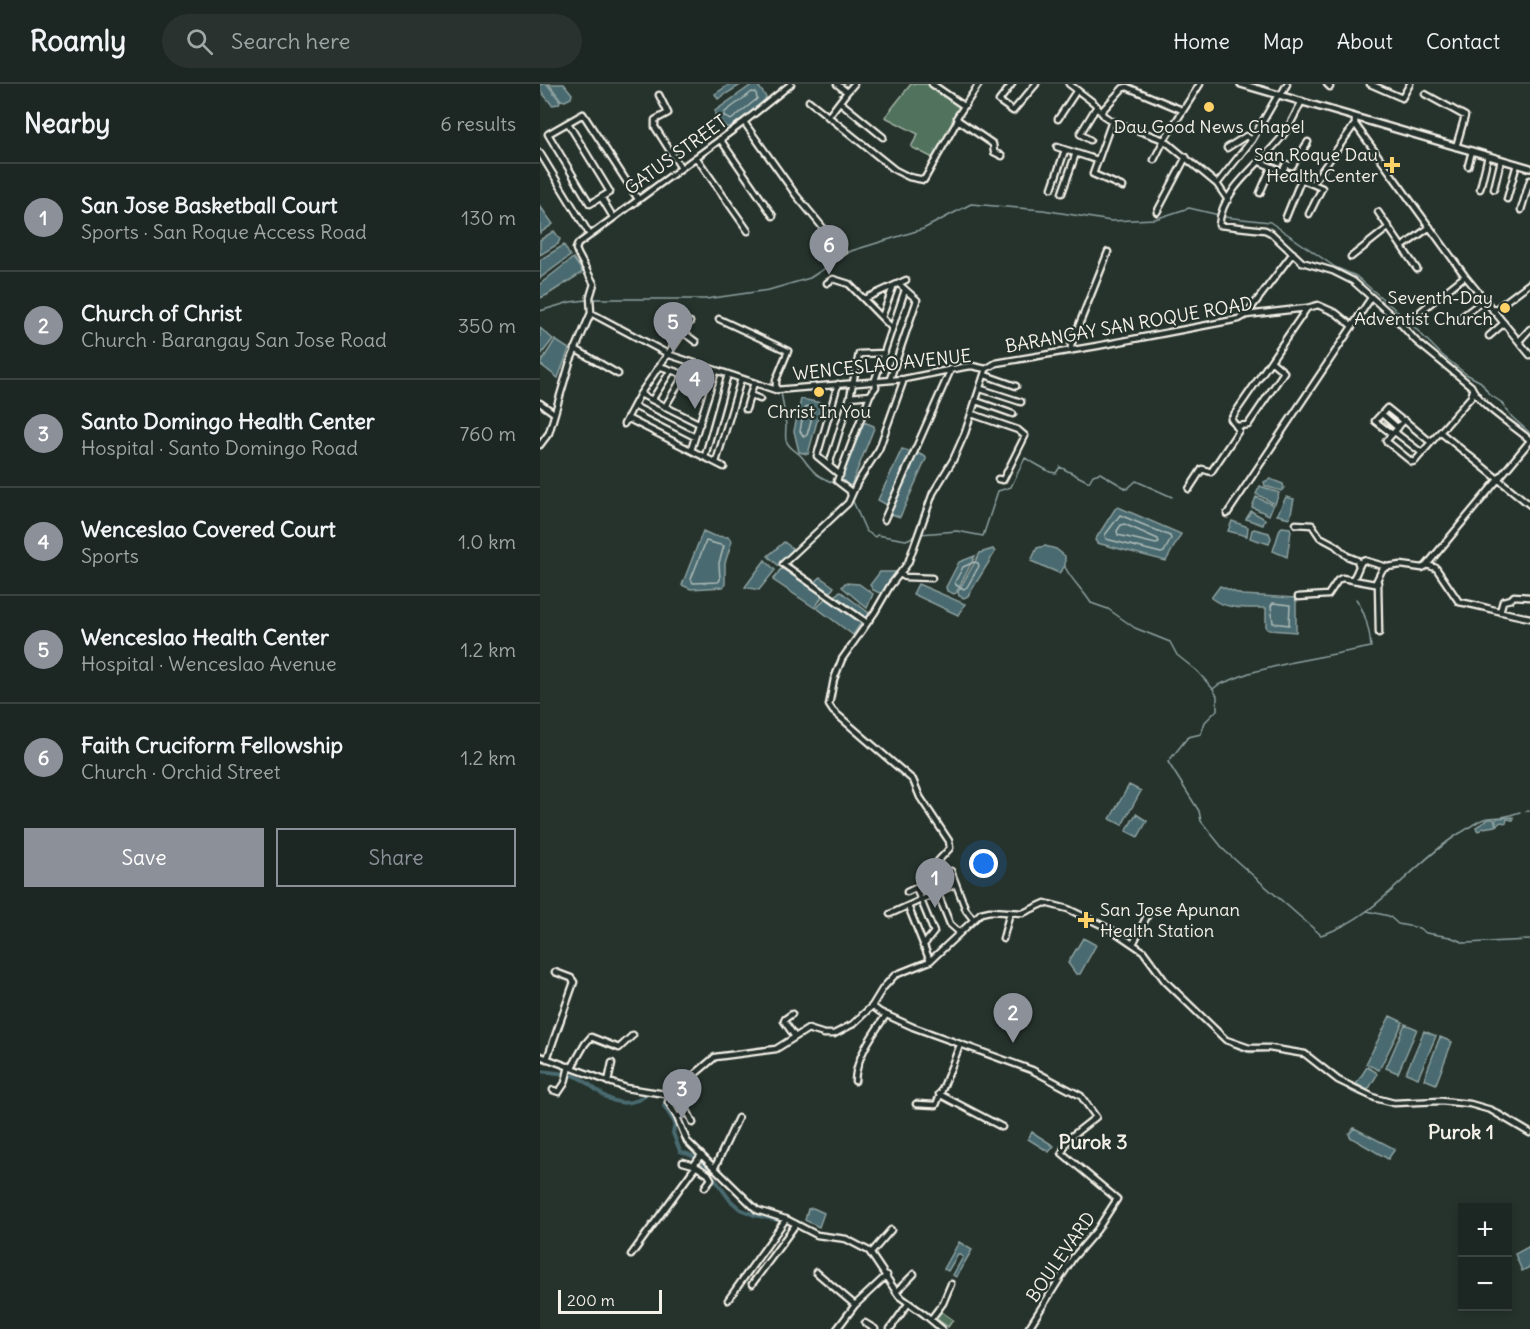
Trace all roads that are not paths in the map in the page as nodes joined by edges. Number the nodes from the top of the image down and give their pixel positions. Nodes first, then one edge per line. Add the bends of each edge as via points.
1 (790, 84) edge
2 (837, 84) edge
3 (854, 84) edge
4 (932, 84) edge
5 (979, 84) edge
6 (1011, 84) edge
7 (1036, 84) edge
8 (1069, 84) edge
9 (1200, 84) edge
10 (1241, 84) edge
11 (1287, 84) edge
12 (1370, 84) edge
13 (1388, 84) edge
14 (1410, 84) edge
15 (1077, 90) junction
16 (1385, 91) junction
17 (847, 92) junction
18 (1425, 94) dead end
19 (1280, 95) junction
20 (659, 96) dead end
21 (809, 101) dead end
22 (1302, 101) junction
23 (840, 102) junction
24 (964, 106) junction
25 (1096, 106) junction
26 (1182, 110) junction
27 (1101, 112) junction
28 (828, 117) junction
29 (958, 119) junction
30 (1058, 119) dead end
31 (1112, 121) junction
32 (1355, 121) junction
33 (744, 122) junction
34 (568, 123) junction
35 (883, 137) dead end
36 (720, 139) junction
37 (1090, 140) dead end
38 (1164, 140) junction
39 (1252, 140) junction
40 (1308, 142) dead end
41 (1057, 147) dead end
42 (1456, 147) junction
43 (1227, 148) dead end
44 (1065, 150) junction
45 (1472, 151) junction
46 (540, 153) edge
47 (1076, 153) junction
48 (1002, 156) dead end
49 (1488, 156) junction
50 (696, 157) junction
51 (1186, 158) junction
52 (1097, 160) junction
53 (1154, 160) dead end
54 (1501, 160) junction
55 (1260, 162) junction
56 (1517, 164) junction
57 (1468, 166) dead end
58 (681, 168) junction
59 (1271, 168) junction
60 (1530, 168) edge
61 (1282, 173) junction
62 (1301, 180) junction
63 (1530, 180) edge
64 (1313, 183) junction
65 (1217, 184) junction
66 (1123, 187) dead end
67 (1052, 188) dead end
68 (1480, 189) dead end
69 (1494, 189) dead end
70 (1062, 193) dead end
71 (1260, 193) dead end
72 (601, 197) junction
73 (638, 199) junction
74 (1507, 199) dead end
75 (1228, 200) junction
76 (1521, 210) dead end
77 (1157, 212) dead end
78 (1378, 212) dead end
79 (1309, 214) dead end
80 (773, 216) dead end
81 (1286, 217) dead end
82 (613, 218) junction
83 (1389, 227) junction
84 (1430, 227) junction
85 (748, 231) dead end
86 (590, 235) junction
87 (1402, 247) junction
88 (843, 252) dead end
89 (1108, 252) dead end
90 (1293, 253) junction
91 (1351, 257) dead end
92 (1417, 269) dead end
93 (1465, 276) junction
94 (906, 280) dead end
95 (827, 283) dead end
96 (1530, 283) edge
97 (899, 284) junction
98 (892, 287) junction
99 (905, 290) junction
100 (1371, 298) junction
101 (864, 299) junction
102 (1484, 300) junction
103 (1307, 308) junction
104 (1421, 310) dead end
105 (1493, 311) junction
106 (591, 313) junction
107 (1246, 315) junction
108 (882, 317) junction
109 (1460, 318) dead end
110 (719, 319) dead end
111 (690, 322) dead end
112 (1504, 323) junction
113 (1352, 326) junction
114 (892, 328) junction
115 (1530, 329) edge
116 (684, 333) junction
117 (1489, 336) dead end
118 (1519, 341) junction
119 (696, 342) dead end
120 (575, 349) junction
121 (1071, 351) junction
122 (884, 353) junction
123 (667, 354) junction
124 (1530, 355) edge
125 (1270, 362) junction
126 (659, 366) junction
127 (951, 369) junction
128 (671, 370) junction
129 (716, 370) junction
130 (986, 372) junction
131 (618, 374) dead end
132 (685, 374) junction
133 (728, 374) junction
134 (741, 379) junction
135 (890, 379) junction
136 (904, 379) junction
137 (875, 380) junction
138 (853, 382) junction
139 (754, 383) junction
140 (712, 384) junction
141 (838, 384) junction
142 (1016, 386) dead end
143 (981, 389) junction
144 (776, 390) junction
145 (1473, 391) junction
146 (640, 394) junction
147 (750, 395) junction
148 (870, 395) junction
149 (849, 397) junction
150 (760, 399) dead end
151 (652, 400) junction
152 (976, 401) junction
153 (1021, 402) dead end
154 (540, 403) edge
155 (634, 406) junction
156 (665, 407) junction
157 (746, 409) dead end
158 (554, 413) junction
159 (972, 414) junction
160 (1013, 414) dead end
161 (1382, 414) junction
162 (627, 418) junction
163 (1403, 421) junction
164 (624, 424) dead end
165 (700, 424) junction
166 (1236, 426) junction
167 (1395, 431) junction
168 (1440, 432) junction
169 (825, 433) junction
170 (695, 437) junction
171 (837, 437) junction
172 (1433, 440) junction
173 (1530, 441) edge
174 (540, 445) edge
175 (691, 450) junction
176 (1422, 453) junction
177 (705, 456) junction
178 (716, 462) junction
179 (829, 465) junction
180 (724, 467) dead end
181 (840, 474) junction
182 (998, 479) dead end
183 (1498, 479) junction
184 (1189, 489) dead end
185 (851, 496) junction
186 (1530, 505) edge
187 (1227, 514) dead end
188 (884, 520) dead end
189 (1296, 524) dead end
190 (1427, 565) junction
191 (1359, 566) junction
192 (1387, 567) junction
193 (900, 574) junction
194 (932, 578) dead end
195 (1378, 579) junction
196 (1352, 580) junction
197 (1298, 597) dead end
198 (1530, 597) edge
199 (1500, 612) junction
200 (1530, 618) edge
201 (866, 622) junction
202 (1379, 633) dead end
203 (933, 880) junction
204 (956, 884) junction
205 (916, 888) junction
206 (907, 892) dead end
207 (938, 893) junction
208 (921, 900) junction
209 (908, 906) junction
210 (1010, 912) junction
211 (890, 914) dead end
212 (1148, 914) dead end
213 (974, 920) junction
214 (959, 932) junction
215 (1003, 939) dead end
216 (1133, 944) junction
217 (923, 946) junction
218 (930, 961) junction
219 (555, 972) dead end
220 (872, 1006) junction
221 (792, 1014) dead end
222 (886, 1015) junction
223 (633, 1035) dead end
224 (795, 1037) junction
225 (960, 1045) junction
226 (540, 1056) edge
227 (547, 1059) junction
228 (612, 1063) dead end
229 (571, 1066) junction
230 (855, 1081) dead end
231 (608, 1082) junction
232 (553, 1090) dead end
233 (939, 1094) junction
234 (672, 1095) junction
235 (916, 1104) dead end
236 (677, 1117) junction
237 (738, 1118) dead end
238 (693, 1123) dead end
239 (1002, 1126) dead end
240 (1530, 1133) edge
241 (700, 1157) junction
242 (683, 1162) dead end
243 (695, 1166) junction
244 (715, 1167) junction
245 (705, 1187) dead end
246 (786, 1219) junction
247 (796, 1224) junction
248 (891, 1230) dead end
249 (871, 1253) junction
250 (631, 1255) dead end
251 (816, 1272) dead end
252 (914, 1274) dead end
253 (885, 1276) junction
254 (752, 1284) dead end
255 (951, 1284) dead end
256 (896, 1292) junction
257 (728, 1300) dead end
258 (855, 1305) junction
259 (908, 1305) junction
260 (931, 1319) junction
261 (865, 1323) dead end
262 (837, 1329) edge
263 (875, 1329) edge
264 (890, 1329) edge
265 (942, 1329) edge
266 (1028, 1329) edge

1 - 33 street, GATUS STREET
2 - 17 street
3 - 17 street
4 - 24 street
5 - 24 street
6 - 7 street via 999,101 1013,111
8 - 15 street
9 - 26 street
10 - 19 main road
11 - 19 street
12 - 16 street
13 - 16 street
14 - 16 street via 1402,98
15 - 25 street
15 - 30 street
17 - 23 street
18 - 42 street via 1465,116
19 - 22 main road
19 - 39 street
20 - 58 street via 668,113 655,120 655,127
21 - 28 street
22 - 32 main road
22 - 55 street via 1291,124
23 - 28 street
23 - 35 street
24 - 29 street
25 - 27 street
25 - 37 street via 1080,134
26 - 27 street via 1127,87
26 - 38 street
27 - 31 street
28 - 29 street via 895,171 924,180
29 - 48 street via 993,144 994,152
31 - 38 street
31 - 52 street
32 - 42 main road
32 - 64 street
32 - 84 street
33 - 36 street, GATUS STREET
33 - 88 street
34 - 72 street via 610,192
34 - 72 street via 548,134 590,204
34 - 73 street via 583,114
36 - 50 street, GATUS STREET
36 - 80 street
38 - 51 street
38 - 53 street
39 - 43 street via 1246,136
39 - 65 street
40 - 61 street via 1292,166 1286,164
41 - 44 street
42 - 45 main road
44 - 47 street
44 - 67 street
45 - 49 main road
45 - 57 street
46 - 86 street
47 - 52 street
47 - 70 street
49 - 54 main road
49 - 68 street
50 - 58 street, GATUS STREET
50 - 85 street
51 - 65 street
51 - 77 street
52 - 66 street via 1093,174
54 - 56 main road
54 - 69 street
55 - 59 street
55 - 75 street
56 - 60 main road
56 - 74 street
58 - 73 street, GATUS STREET
59 - 61 street
59 - 71 street
61 - 62 street
62 - 64 street
62 - 81 street
63 - 76 street
64 - 79 street via 1322,188
65 - 75 street
72 - 82 street
73 - 82 street, GATUS STREET
75 - 90 street via 1220,226 1265,230
78 - 83 street
82 - 86 street, GATUS STREET
83 - 87 street
83 - 91 street
84 - 87 street
84 - 93 street
86 - 106 street, GATUS STREET via 577,246 594,284
87 - 92 street
89 - 121 street
90 - 100 street via 1302,262 1353,281
90 - 107 street
93 - 102 street
93 - 104 street
94 - 97 street
95 - 101 street via 841,280
96 - 105 street
97 - 98 street
97 - 99 street
98 - 101 street
98 - 108 street
99 - 114 street
99 - 135 street via 917,300
100 - 113 street
100 - 145 street
101 - 108 street
102 - 105 street
102 - 109 street
103 - 107 street, BARANGAY SAN ROQUE ROAD
103 - 113 street, BARANGAY SAN ROQUE ROAD via 1318,305
103 - 125 street
105 - 112 street
106 - 120 street
106 - 123 street, WENCESLAO AVENUE
107 - 121 street, BARANGAY SAN ROQUE ROAD
108 - 114 street
110 - 144 street via 788,351
111 - 116 street
112 - 117 street
112 - 118 street
113 - 187 street
114 - 122 street
115 - 118 street
116 - 119 street
116 - 123 street
118 - 124 street
120 - 131 street
120 - 158 street
121 - 130 street, BARANGAY SAN ROQUE ROAD via 996,363
122 - 137 street
122 - 138 street via 859,354
123 - 126 street
123 - 129 street, WENCESLAO AVENUE
125 - 166 street via 1231,419
125 - 166 street via 1284,372 1248,425
126 - 128 street
126 - 146 street
127 - 130 street, WENCESLAO AVENUE via 972,366
127 - 136 street, WENCESLAO AVENUE
127 - 188 street
128 - 132 street
128 - 151 street
129 - 133 street, WENCESLAO AVENUE
129 - 140 street
130 - 142 street
130 - 143 street
132 - 140 street
132 - 156 street
133 - 134 street, WENCESLAO AVENUE
133 - 177 street
134 - 139 street, WENCESLAO AVENUE
134 - 178 street
135 - 136 street, WENCESLAO AVENUE
135 - 137 street, WENCESLAO AVENUE
136 - 185 street via 879,449
137 - 138 street, WENCESLAO AVENUE
137 - 148 street via 876,387
138 - 141 street, WENCESLAO AVENUE
138 - 149 street
139 - 144 street, WENCESLAO AVENUE
139 - 147 street
140 - 165 street
141 - 144 street, WENCESLAO AVENUE
141 - 169 street
143 - 152 street
143 - 153 street
145 - 168 street
145 - 173 street
146 - 151 street
146 - 155 street
147 - 150 street
147 - 157 street
148 - 149 street
148 - 181 street
149 - 171 street
151 - 156 street
152 - 159 street
152 - 160 street
154 - 158 street
155 - 162 street
155 - 170 street
156 - 165 street
158 - 174 street via 549,433
159 - 182 street via 1025,436 1003,480
159 - 193 street via 953,460 933,493 908,563
161 - 163 street via 1387,408
161 - 167 street
161 - 167 street via 1375,421
162 - 164 street
162 - 175 street
163 - 167 street
163 - 172 street
165 - 170 street
166 - 184 street via 1239,430 1211,472 1202,469
167 - 176 street
167 - 176 street via 1386,441 1410,462
168 - 172 street
168 - 183 street
169 - 171 street
169 - 179 street via 817,456
170 - 175 street
171 - 179 street
172 - 176 street
173 - 183 street
175 - 177 street
177 - 178 street
178 - 180 street
179 - 181 street
181 - 185 street via 837,481
183 - 186 street
183 - 190 street
185 - 201 street via 783,564
189 - 191 street via 1312,525 1320,537 1357,560
190 - 192 street
190 - 199 street via 1436,568 1458,602
191 - 192 street via 1363,560
191 - 196 street
192 - 195 street
193 - 194 street
193 - 201 street
195 - 196 street via 1375,584
195 - 202 street
196 - 197 street via 1338,580 1328,595
198 - 199 street via 1514,596 1503,601
199 - 200 street
201 - 203 street via 838,667 829,705 913,780 949,841 950,848 931,870
203 - 204 street via 951,871
203 - 205 street
203 - 207 street
204 - 207 street
204 - 213 street
205 - 206 street
205 - 208 street
207 - 208 street
207 - 214 street via 950,924
208 - 209 street
208 - 217 street via 934,932
209 - 211 street
209 - 217 street
210 - 213 street via 990,911
210 - 215 street
210 - 216 street via 1023,913 1045,903 1056,904
212 - 216 street
213 - 214 street
214 - 218 street
216 - 240 street via 1226,1040 1249,1048 1305,1054 1346,1085 1380,1100 1470,1104 1491,1110
217 - 218 street
218 - 220 street via 895,975
219 - 227 street via 574,982
220 - 222 street
220 - 224 street via 853,1024 834,1034 808,1029
221 - 224 street via 784,1021
222 - 225 street
222 - 230 street via 866,1046
223 - 229 street via 619,1048 591,1036
224 - 234 street via 776,1049 715,1057
225 - 233 street
225 - 266 street, BOULEVARD via 1032,1070 1081,1096 1096,1117 1068,1139 1062,1153 1117,1199
226 - 227 street
227 - 229 street
228 - 231 street
229 - 231 street
229 - 232 street via 559,1092
231 - 234 street
233 - 235 street via 936,1105
233 - 239 street
234 - 236 street via 668,1104
236 - 238 street via 688,1112
236 - 241 street via 683,1137
237 - 244 street
241 - 243 street
241 - 244 street
242 - 243 street
243 - 245 street via 711,1179
243 - 250 street
244 - 246 street via 757,1210
246 - 247 street
246 - 257 street
247 - 249 street via 817,1235 846,1239
247 - 254 street
248 - 249 street
249 - 253 street
251 - 258 street
252 - 256 street
253 - 256 street
253 - 258 street
255 - 260 street
256 - 259 street
258 - 262 street
259 - 260 street
259 - 264 street
260 - 265 street
261 - 263 street

